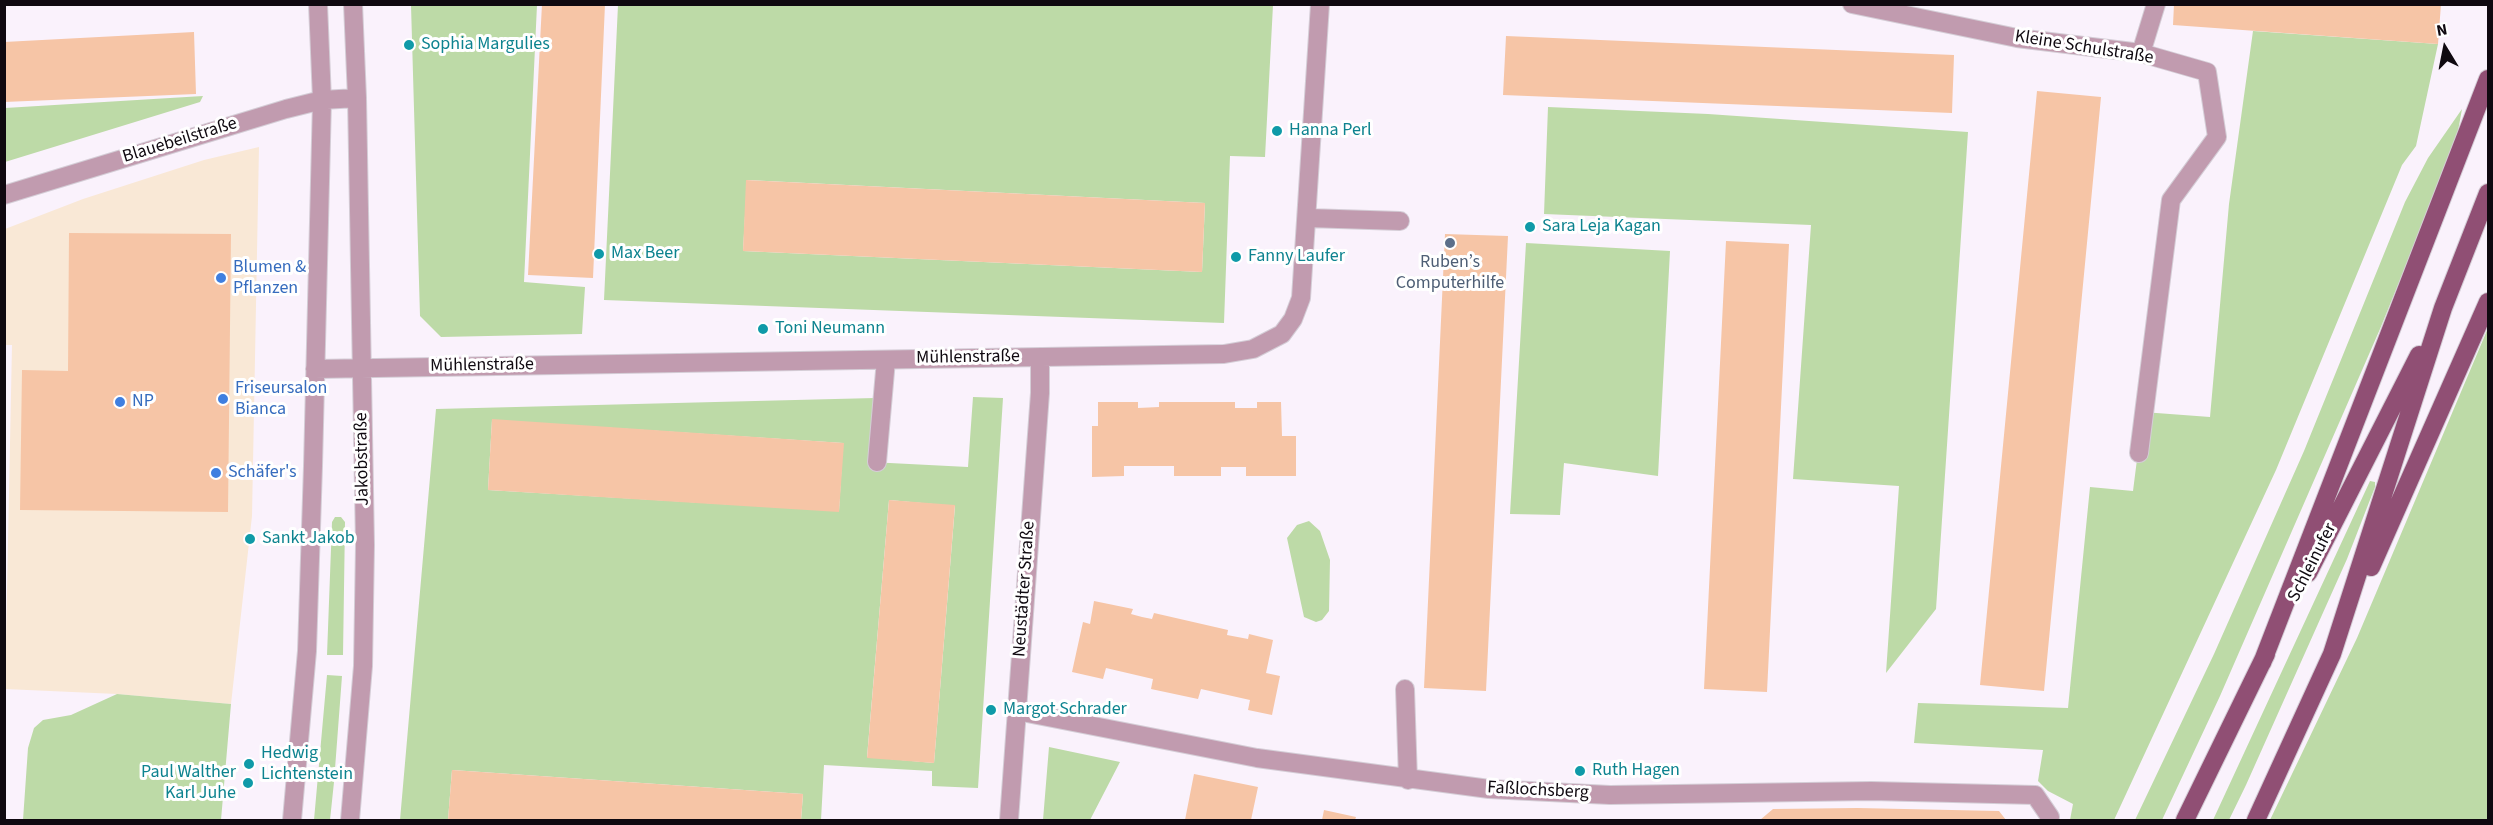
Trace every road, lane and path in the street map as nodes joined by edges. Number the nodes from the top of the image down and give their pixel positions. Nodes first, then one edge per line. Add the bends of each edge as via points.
1 (318, 4) edge
2 (353, 4) edge
3 (1320, 4) edge
4 (1852, 4) edge
5 (2156, 4) edge
6 (2141, 53) junction
7 (2488, 79) edge
8 (357, 98) junction
9 (322, 100) junction
10 (2488, 193) edge
11 (4, 195) edge
12 (1308, 218) junction
13 (1400, 221) dead end
14 (2488, 302) edge
15 (2443, 308) junction
16 (1040, 357) junction
17 (886, 360) junction
18 (362, 368) junction
19 (315, 369) junction
20 (2139, 453) dead end
21 (877, 462) dead end
22 (2332, 654) junction
23 (2262, 663) junction
24 (1405, 689) dead end
25 (1017, 711) junction
26 (1408, 780) junction
27 (292, 820) edge
28 (351, 820) edge
29 (1009, 820) edge
30 (2049, 820) edge
31 (2186, 820) edge
32 (2256, 820) edge

1 - 9 street
2 - 8 street, Jakobstraße
3 - 12 street, Mühlenstraße
4 - 6 street, Kleine Schulstraße via 2017,38
5 - 6 street
6 - 20 street, Kleine Schulstraße via 2207,72 2217,137 2171,200
7 - 23 main road
8 - 9 street, Blauebeilstraße
8 - 18 street, Jakobstraße
9 - 11 street, Blauebeilstraße
9 - 19 street
10 - 15 main road, Schleinufer
12 - 13 street
12 - 16 street, Mühlenstraße via 1298,309 1282,334 1269,343 1224,354
14 - 22 main road
15 - 22 main road, Schleinufer
15 - 23 main road, Schleinufer
16 - 17 street, Mühlenstraße
16 - 25 street, Neustädter Straße via 1041,393
17 - 18 street, Mühlenstraße
17 - 21 street
18 - 19 street, Mühlenstraße
18 - 28 street, Jakobstraße via 365,611
19 - 27 street via 307,651
22 - 32 main road, Schleinufer
23 - 31 main road, Schleinufer
24 - 26 street
25 - 26 street, Faßlochsberg via 1257,758
25 - 29 street, Neustädter Straße
26 - 30 street, Faßlochsberg via 1610,795 1871,791 2035,795

